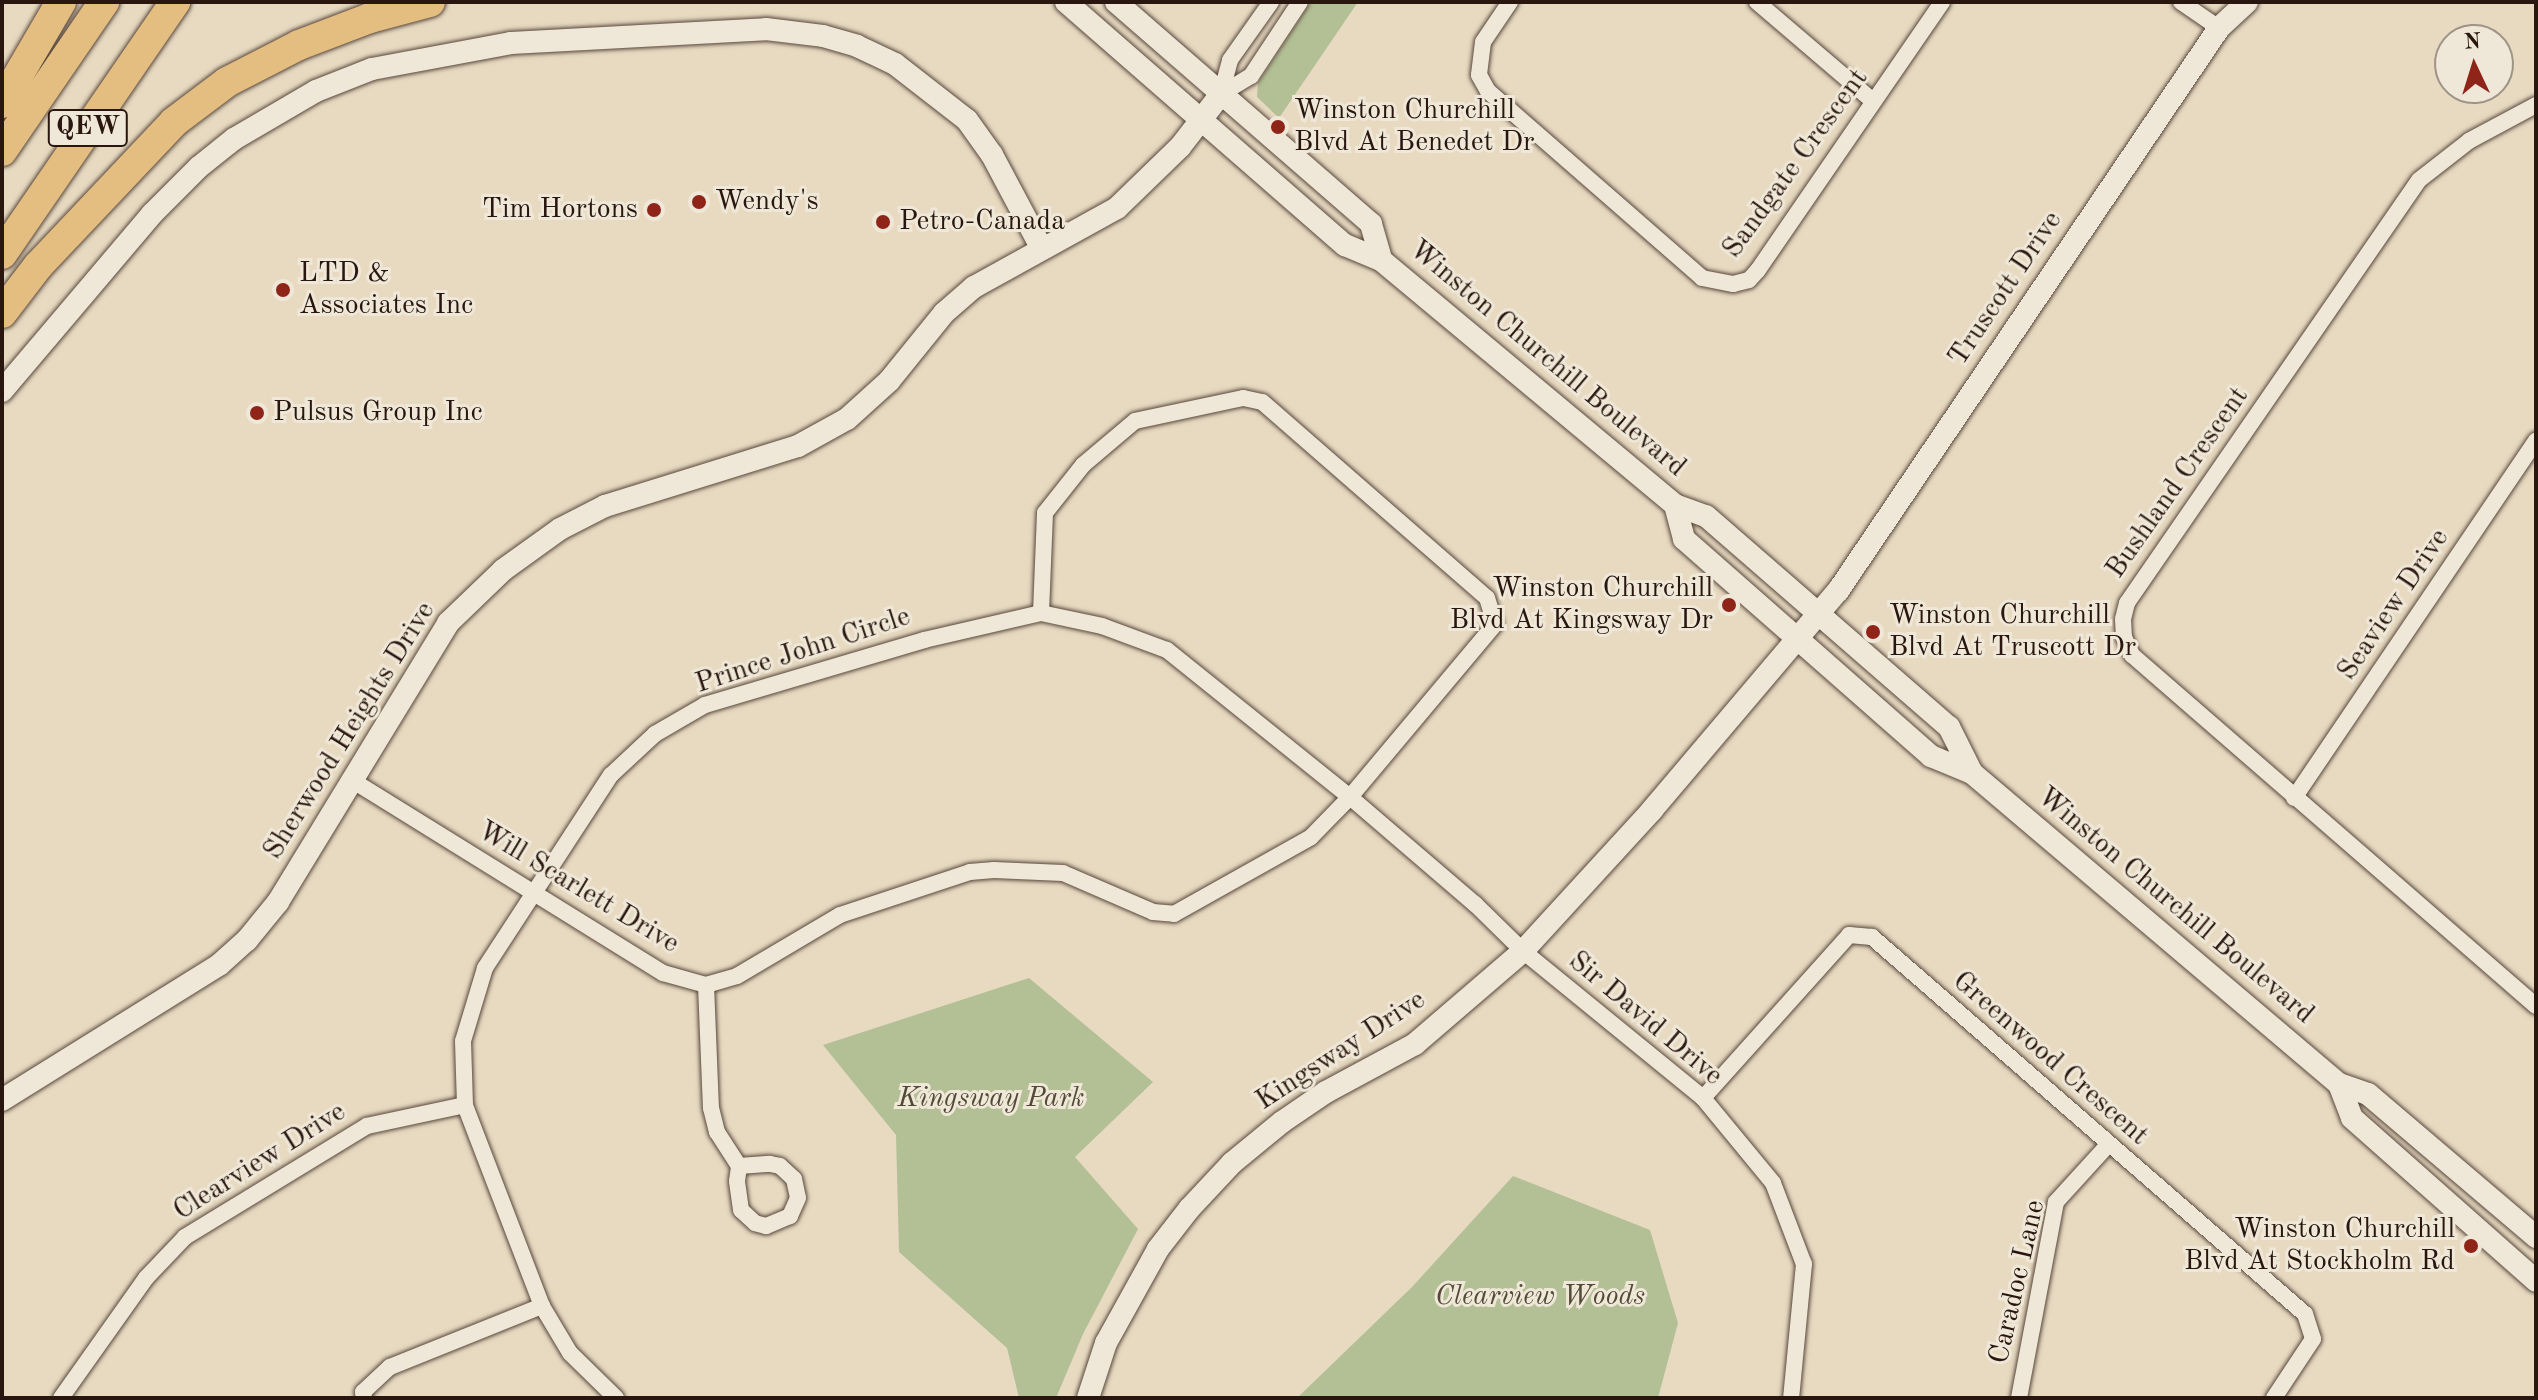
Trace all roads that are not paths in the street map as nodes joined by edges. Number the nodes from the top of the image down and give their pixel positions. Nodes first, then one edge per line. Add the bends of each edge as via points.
1 (61, 2) edge
2 (104, 2) edge
3 (175, 2) edge
4 (430, 2) edge
5 (1066, 2) edge
6 (1116, 2) edge
7 (1271, 2) edge
8 (1300, 2) edge
9 (1510, 2) edge
10 (1757, 2) edge
11 (1942, 2) edge
12 (2181, 2) edge
13 (2247, 2) edge
14 (2219, 28) junction
15 (1221, 94) junction
16 (1873, 101) junction
17 (2, 103) edge
18 (2536, 105) edge
19 (1200, 120) junction
20 (2, 151) edge
21 (1041, 247) junction
22 (2, 254) edge
23 (1381, 260) junction
24 (2, 313) edge
25 (2, 391) edge
26 (2536, 440) edge
27 (1675, 505) junction
28 (1041, 613) junction
29 (1818, 614) junction
30 (1797, 639) junction
31 (1972, 773) junction
32 (350, 779) junction
33 (1350, 797) junction
34 (2294, 798) junction
35 (533, 894) junction
36 (1523, 951) junction
37 (706, 985) junction
38 (2536, 1006) edge
39 (2339, 1084) junction
40 (1703, 1098) junction
41 (2, 1100) edge
42 (465, 1105) junction
43 (2107, 1146) junction
44 (739, 1166) junction
45 (2536, 1237) edge
46 (2533, 1271) edge
47 (542, 1306) junction
48 (61, 1398) edge
49 (364, 1398) edge
50 (616, 1398) edge
51 (1088, 1398) edge
52 (1791, 1398) edge
53 (2019, 1398) edge
54 (2274, 1398) edge

1 - 17 highway
2 - 20 highway, QEW
3 - 22 highway, QEW
4 - 24 highway via 299,45 217,90 163,133 38,266
5 - 19 street, Winston Churchill Boulevard
6 - 15 street, Winston Churchill Boulevard
7 - 15 street via 1230,60
8 - 15 street via 1251,76
9 - 16 street, Sandgate Crescent via 1483,42 1479,75 1488,91 1702,278 1749,280
10 - 16 street
11 - 16 street, Sandgate Crescent
12 - 14 street
13 - 14 street, Truscott Drive
14 - 29 street, Truscott Drive
15 - 19 street, Sherwood Heights Drive
15 - 23 street, Winston Churchill Boulevard via 1371,224
18 - 34 street, Bushland Crescent via 2469,141 2419,180 2127,603 2124,637 2132,655
19 - 21 street, Sherwood Heights Drive via 1117,208
19 - 23 street, Winston Churchill Boulevard via 1345,245
21 - 25 street via 967,120 906,72 857,46 823,36 754,29 511,43 372,69 316,91 234,139 152,214
21 - 32 street, Sherwood Heights Drive via 954,304 889,381 847,419 798,446 605,506 560,529 503,570 448,623
23 - 27 street, Winston Churchill Boulevard
26 - 34 street, Seaview Drive
27 - 29 street, Winston Churchill Boulevard via 1706,516
27 - 30 street, Winston Churchill Boulevard via 1684,539
28 - 33 street, Prince John Circle via 1102,626 1167,650
28 - 33 street via 1045,513 1083,465 1135,421 1243,398 1262,402 1487,598 1495,624
28 - 35 street, Prince John Circle via 924,640 705,705 655,734 611,775
29 - 30 street, Truscott Drive
29 - 31 street, Winston Churchill Boulevard via 1949,727
30 - 31 street, Winston Churchill Boulevard via 1931,756
30 - 36 street, Kingsway Drive
31 - 39 street, Winston Churchill Boulevard
32 - 35 street, Will Scarlett Drive
32 - 41 street, Sherwood Heights Drive via 278,902 247,940 219,965
33 - 36 street, Prince John Circle
33 - 37 street via 1311,837 1174,914 1153,912 1063,873 970,872 840,915 737,976
34 - 38 street, Bushland Crescent
35 - 37 street, Will Scarlett Drive via 663,973
35 - 42 street, Prince John Circle via 485,968 463,1041
36 - 40 street, Sir David Drive
36 - 51 street, Kingsway Drive via 1415,1044 1326,1092 1232,1163 1158,1249 1106,1343
37 - 44 street via 711,1108 717,1132
39 - 45 street, Winston Churchill Boulevard via 2368,1094
39 - 46 street, Winston Churchill Boulevard via 2352,1118
40 - 43 street, Greenwood Crescent via 1849,935 1872,937
40 - 52 street, Sir David Drive via 1773,1183 1804,1264
42 - 47 street, Prince John Circle
42 - 48 street, Clearview Drive via 367,1126 185,1237 146,1278
43 - 53 street, Caradoc Lane via 2056,1202
43 - 54 street, Greenwood Crescent via 2305,1314 2313,1339
44 - 44 street via 770,1164 788,1172 798,1188 790,1216 766,1226 747,1218 737,1202
47 - 49 street via 390,1367 363,1392
47 - 50 street, Prince John Circle via 570,1353

